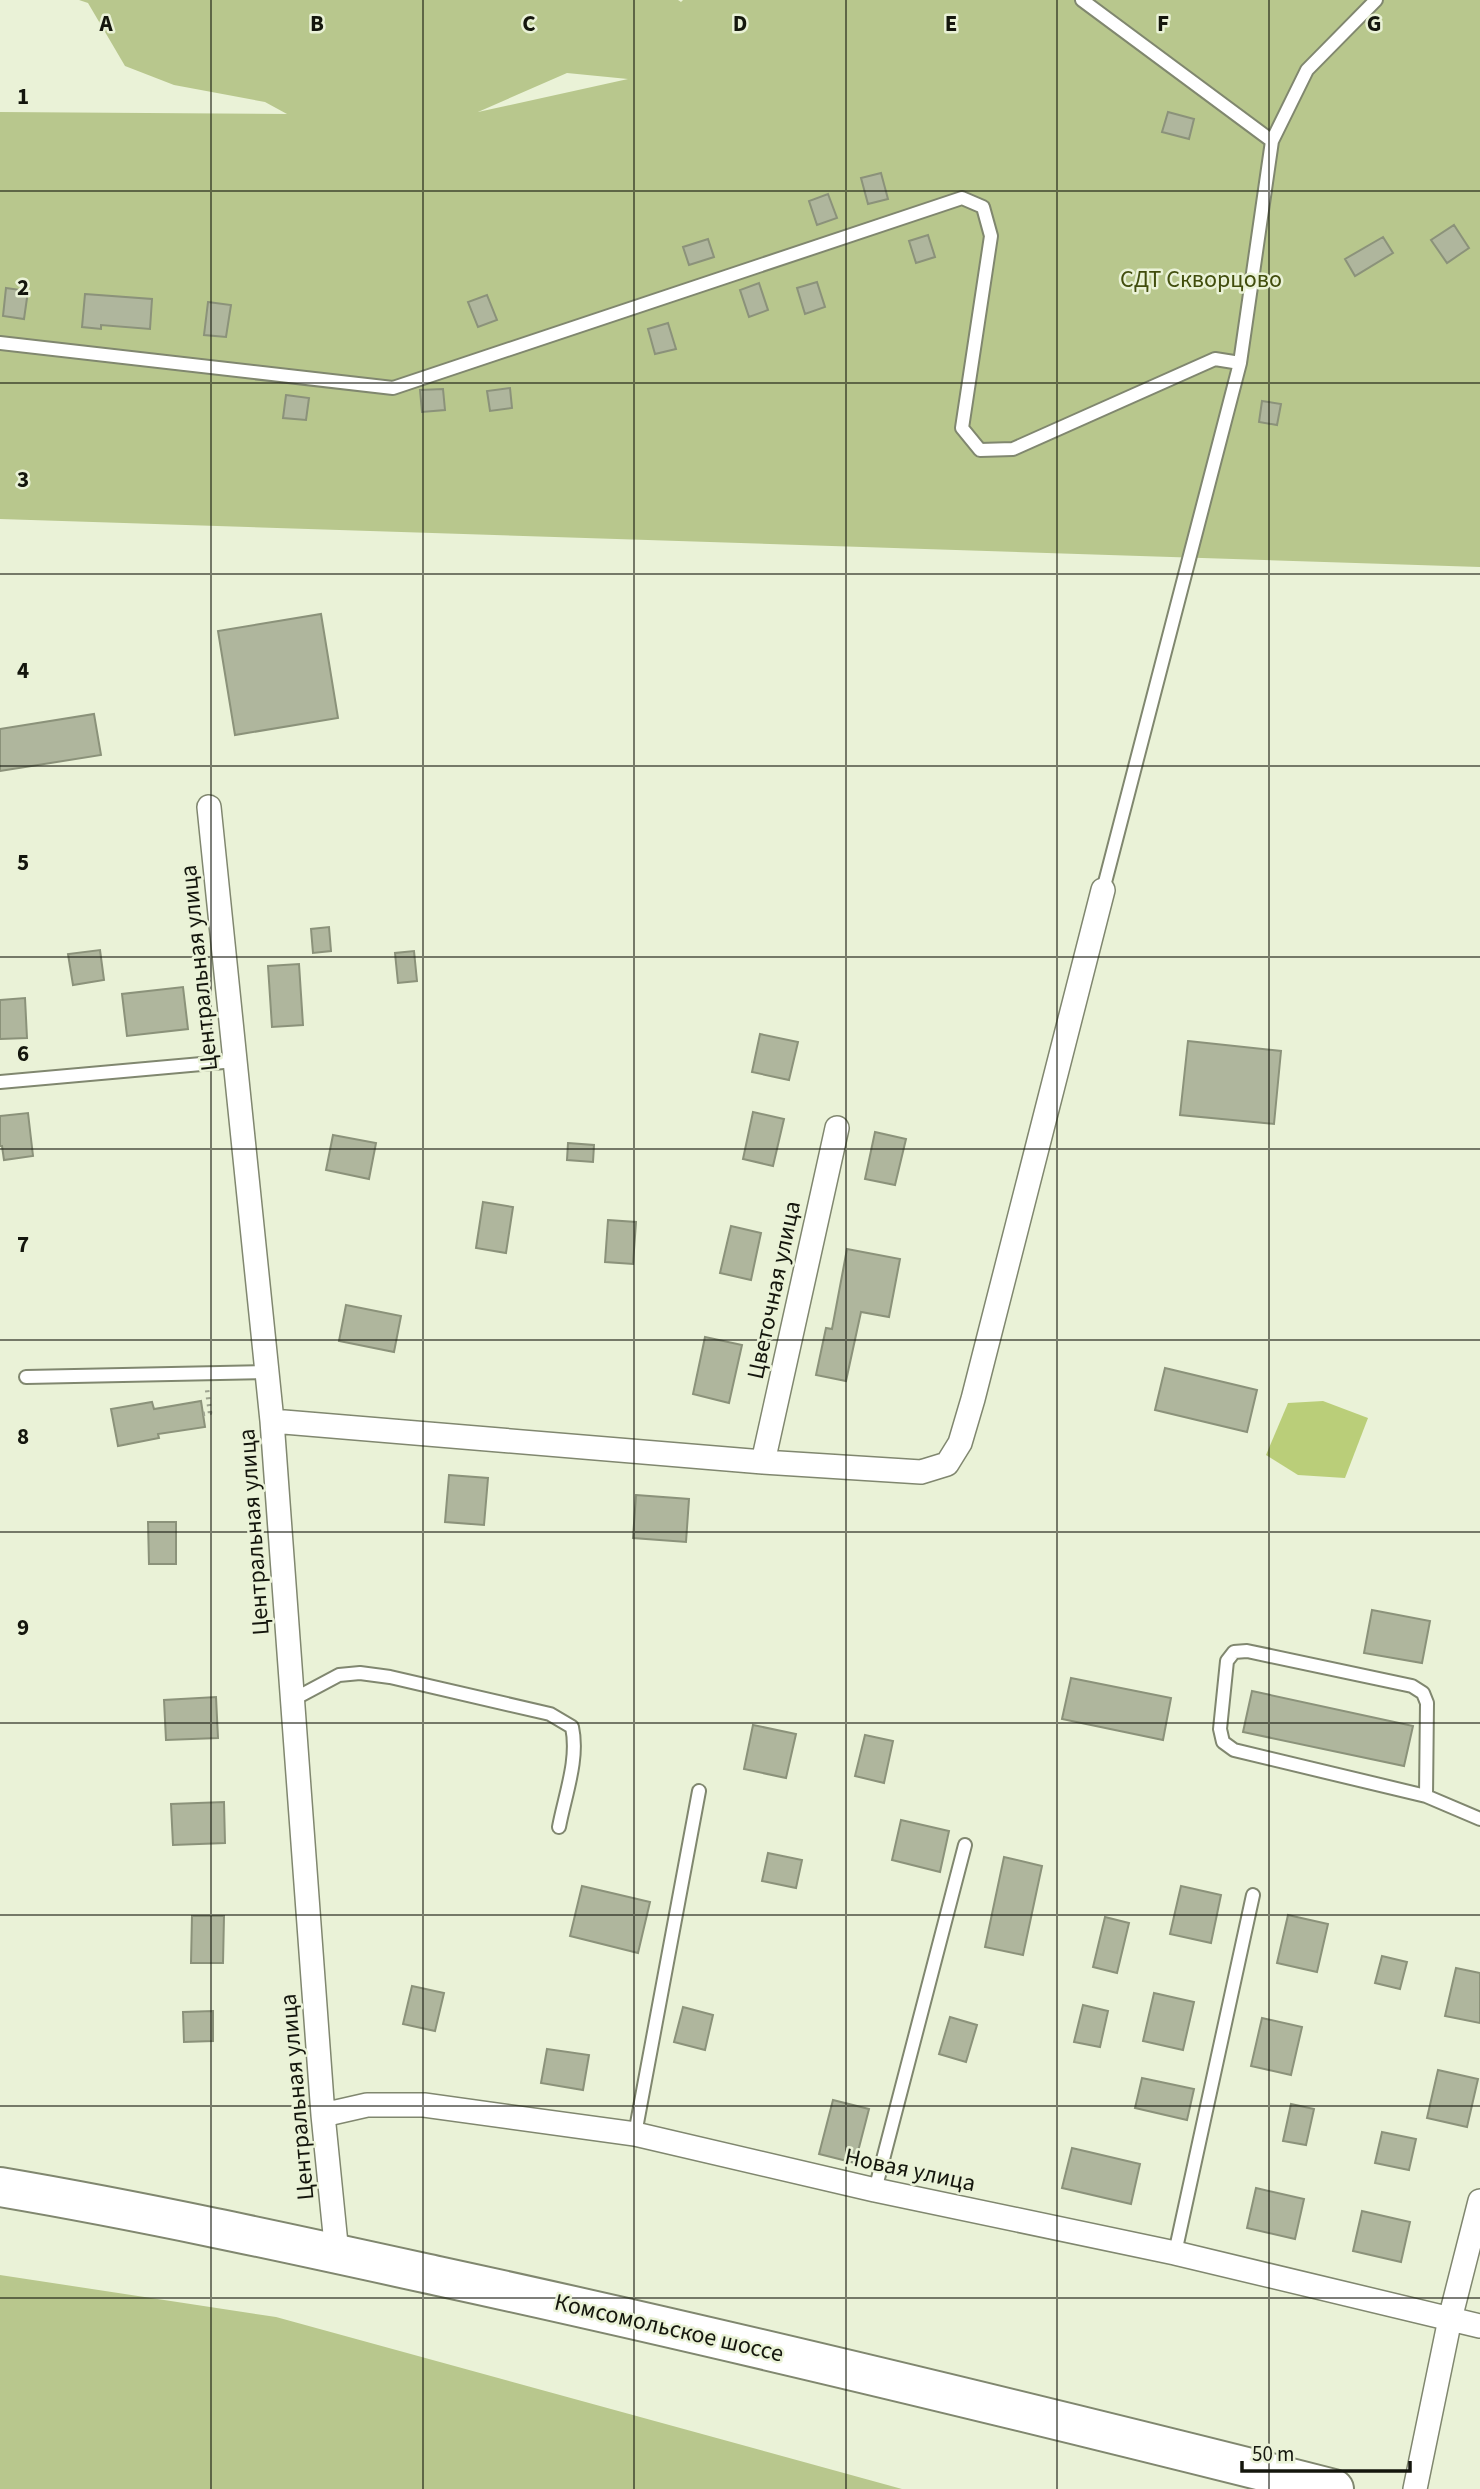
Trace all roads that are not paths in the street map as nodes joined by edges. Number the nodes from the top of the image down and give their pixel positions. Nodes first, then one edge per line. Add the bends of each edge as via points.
1 (1082, 0) edge
2 (1376, 0) edge
3 (1272, 141) junction
4 (0, 343) edge
5 (1240, 363) junction
6 (209, 807) dead end
7 (1103, 890) joint
8 (235, 1061) junction
9 (0, 1082) edge
10 (837, 1128) dead end
11 (267, 1372) junction
12 (26, 1377) dead end
13 (272, 1420) junction
14 (763, 1462) junction
15 (294, 1699) junction
16 (699, 1791) dead end
17 (1426, 1796) junction
18 (1480, 1819) edge
19 (559, 1827) dead end
20 (965, 1845) dead end
21 (1253, 1895) dead end
22 (323, 2115) junction
23 (635, 2134) junction
24 (0, 2187) edge
25 (875, 2190) junction
26 (1480, 2201) edge
27 (1175, 2253) junction
28 (337, 2254) junction
29 (1450, 2319) junction
30 (1480, 2326) edge
31 (1334, 2489) edge
32 (1415, 2489) edge

1 - 3 lane
2 - 3 lane via 1307,71
3 - 5 lane
4 - 5 lane via 393,388 962,198 983,207 991,236 962,428 980,450 1013,449 1214,359
5 - 7 lane
6 - 8 street, Центральная улица
7 - 14 street via 960,1443 947,1464 921,1472
8 - 9 lane
8 - 11 street, Центральная улица
10 - 14 street, Цветочная улица
11 - 12 lane
11 - 13 street, Центральная улица
13 - 14 street
13 - 15 street, Центральная улица
15 - 19 lane via 339,1675 360,1673 561,1719 572,1727 574,1740
15 - 22 street, Центральная улица
16 - 23 lane
17 - 17 lane via 1234,1750 1223,1742 1220,1729 1227,1661 1234,1652 1247,1651 1412,1686 1423,1693 1427,1703
17 - 18 lane
20 - 25 lane
21 - 27 lane
22 - 23 street, Новая улица via 367,2105 424,2105
22 - 28 street, Центральная улица
23 - 25 street, Новая улица
24 - 28 highway, Комсомольское шоссе
25 - 27 street, Новая улица
26 - 29 street
27 - 29 street, Новая улица
28 - 31 highway, Комсомольское шоссе via 977,2399
29 - 30 street, Новая улица
29 - 32 street

